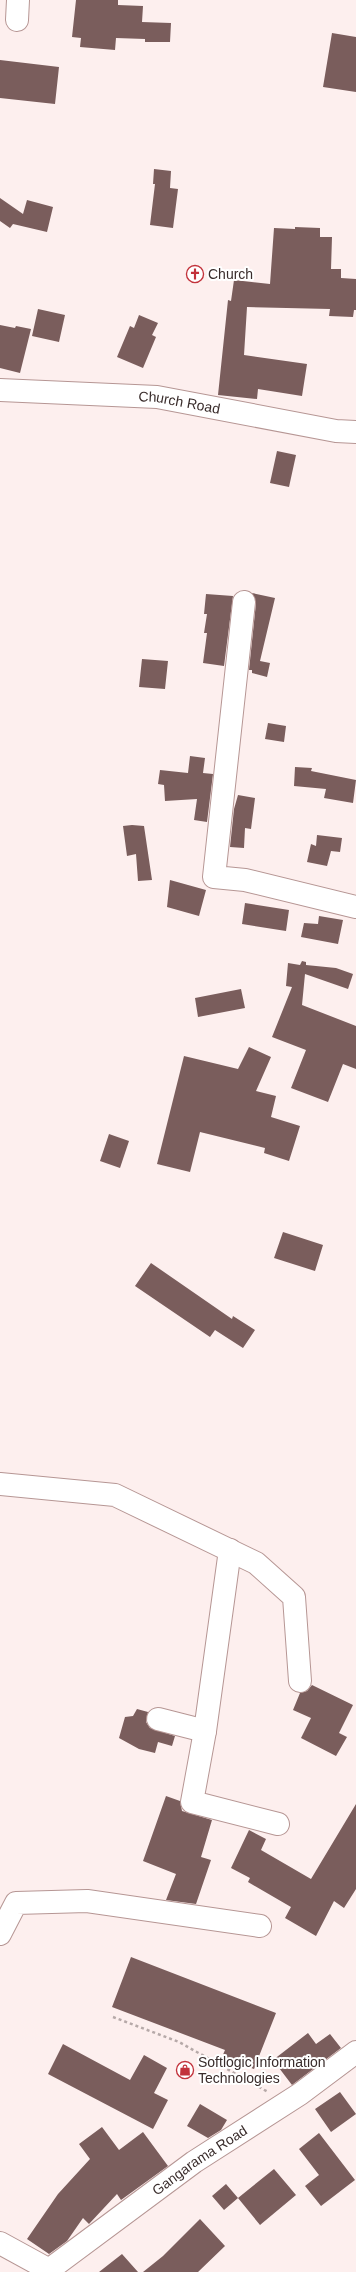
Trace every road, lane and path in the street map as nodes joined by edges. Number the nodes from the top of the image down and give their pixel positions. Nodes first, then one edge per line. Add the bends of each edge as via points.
1 (0, 390) edge
2 (356, 432) edge
3 (244, 602) dead end
4 (356, 907) edge
5 (0, 1484) edge
6 (230, 1550) junction
7 (300, 1681) dead end
8 (158, 1719) dead end
9 (205, 1730) junction
10 (278, 1824) dead end
11 (8, 1898) edge
12 (260, 1926) dead end
13 (0, 1934) edge
14 (113, 2017) dead end
15 (356, 2052) edge
16 (285, 2104) junction
17 (0, 2243) edge
18 (49, 2271) edge

1 - 2 street, Church Road via 157,398 336,432
3 - 4 street via 214,877 245,880
5 - 6 street via 115,1495
6 - 7 street via 256,1563 294,1597
6 - 9 street
8 - 9 street
9 - 10 street via 192,1802
11 - 12 street via 87,1901
11 - 13 street
14 - 16 path via 179,2042 257,2085
15 - 16 street, Gangarama Road
16 - 18 street, Gangarama Road via 194,2162
17 - 18 street

